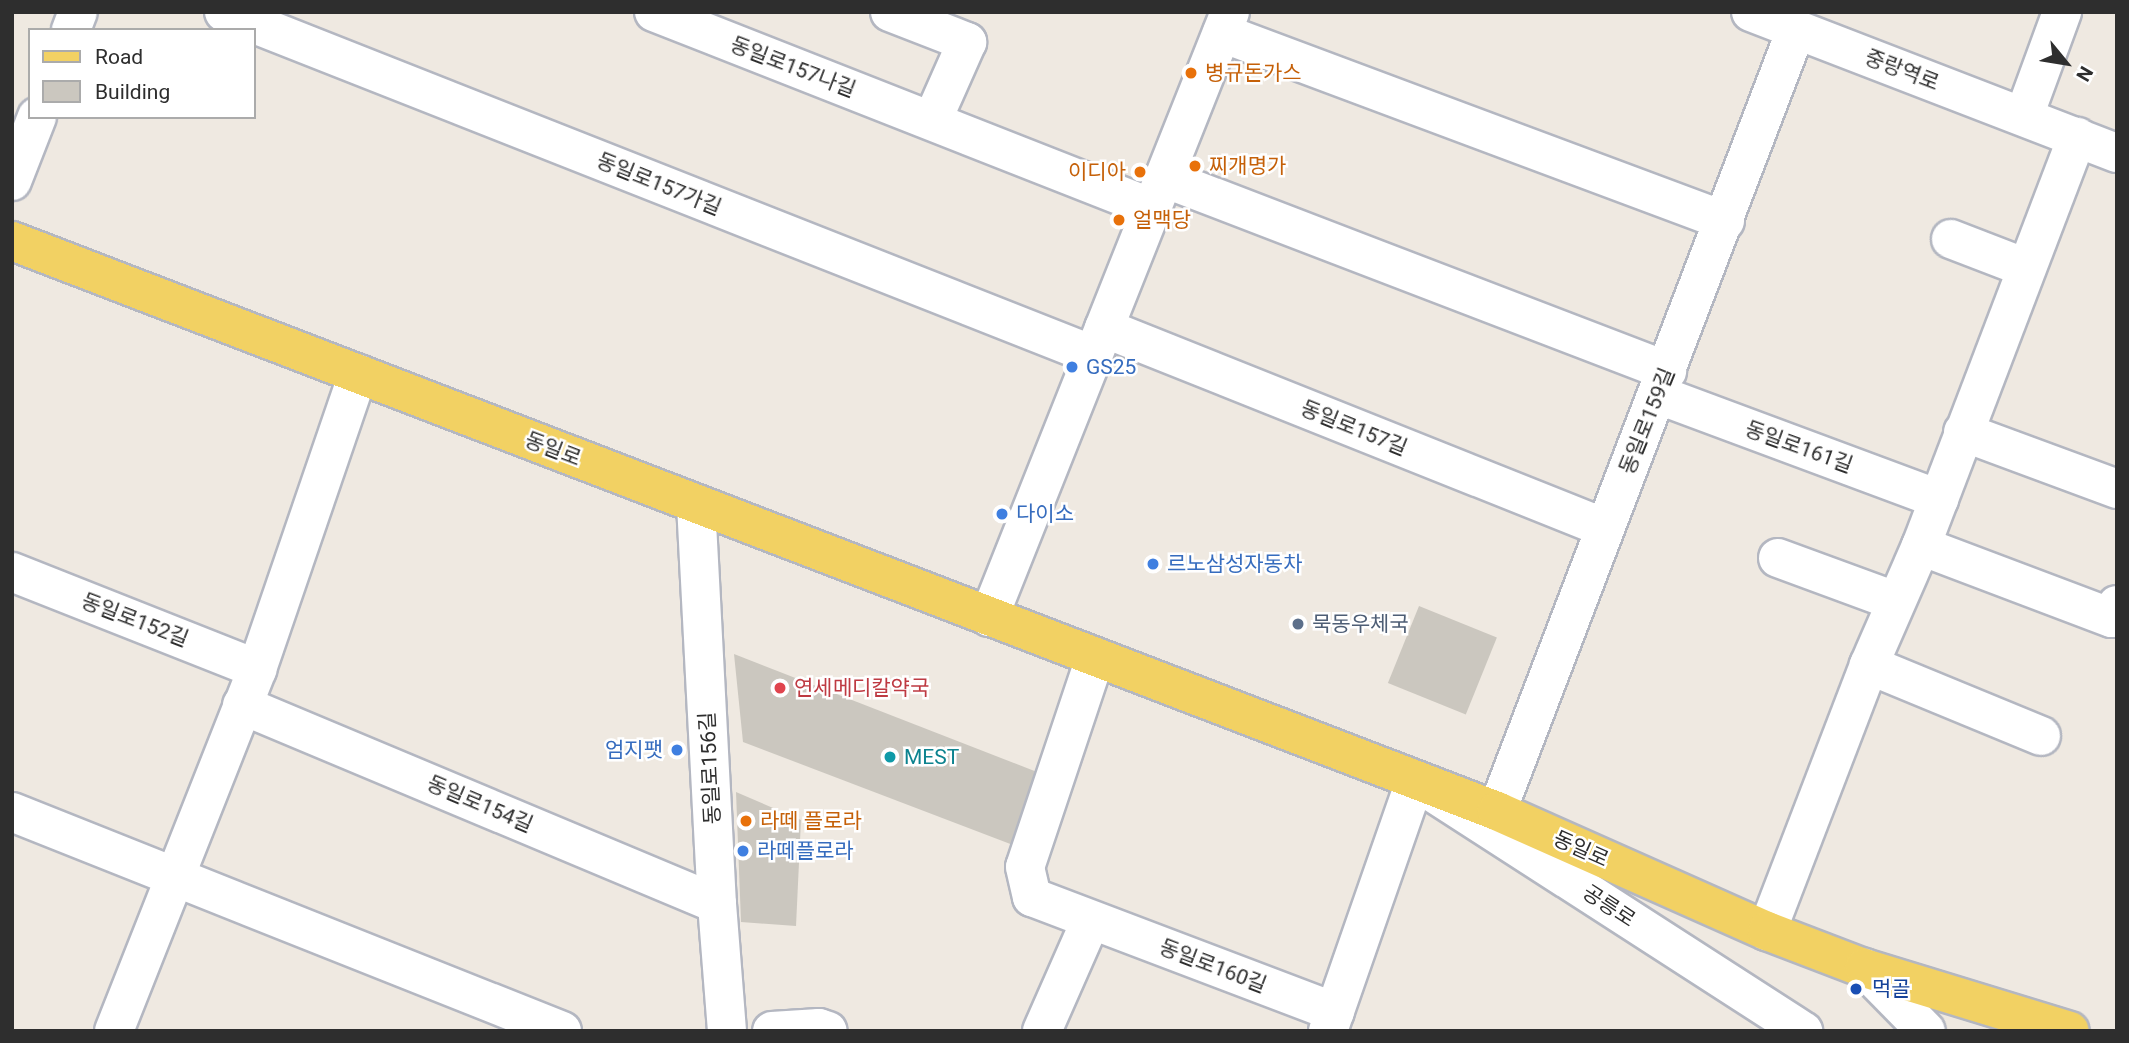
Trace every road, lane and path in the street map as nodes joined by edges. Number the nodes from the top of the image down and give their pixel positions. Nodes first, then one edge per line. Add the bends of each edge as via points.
1 (224, 12) edge
2 (654, 12) edge
3 (890, 12) edge
4 (2062, 12) edge
5 (1778, 20) edge
6 (1226, 23) edge
7 (2024, 116) junction
8 (36, 119) edge
9 (932, 121) junction
10 (2077, 137) junction
11 (2117, 153) edge
12 (12, 181) edge
13 (1158, 193) junction
14 (1725, 221) junction
15 (1951, 239) dead end
16 (12, 241) edge
17 (2026, 268) junction
18 (1099, 342) junction
19 (358, 374) junction
20 (1663, 383) junction
21 (1963, 432) junction
22 (2117, 489) edge
23 (1939, 499) junction
24 (696, 504) junction
25 (1605, 528) junction
26 (1921, 546) junction
27 (1778, 558) dead end
28 (12, 572) edge
29 (1895, 601) junction
30 (2114, 612) edge
31 (989, 617) junction
32 (1095, 658) junction
33 (1869, 665) junction
34 (257, 669) junction
35 (242, 705) junction
36 (2041, 736) dead end
37 (1415, 781) junction
38 (12, 811) edge
39 (1497, 811) junction
40 (176, 874) junction
41 (717, 904) junction
42 (1091, 920) junction
43 (1767, 931) junction
44 (1864, 968) junction
45 (1331, 1021) edge
46 (114, 1031) edge
47 (562, 1031) edge
48 (727, 1031) edge
49 (772, 1031) edge
50 (828, 1031) edge
51 (1042, 1031) edge
52 (1803, 1031) edge
53 (1926, 1031) edge
54 (2070, 1031) edge

1 - 18 street, 동일로157가길
2 - 9 street, 동일로157나길
3 - 9 street via 967,42
4 - 7 street
5 - 7 street, 중랑역로
5 - 14 street, 동일로159길
6 - 13 street
6 - 14 street
7 - 10 street, 중랑역로
8 - 12 street
9 - 13 street, 동일로157나길
10 - 11 street, 중랑역로
10 - 17 street
13 - 18 street
13 - 20 street
14 - 20 street, 동일로159길
15 - 17 street
16 - 19 main road, 동일로
17 - 21 street
18 - 25 street, 동일로157길
18 - 31 street
19 - 24 main road, 동일로
19 - 34 street
20 - 23 street, 동일로161길
20 - 25 street, 동일로159길
21 - 22 street
21 - 23 street
23 - 26 street
24 - 31 main road, 동일로
24 - 41 street, 동일로156길
25 - 39 street, 동일로159길
26 - 29 street
26 - 30 street
27 - 29 street
28 - 34 street, 동일로152길
29 - 33 street
31 - 32 main road, 동일로
32 - 37 main road, 동일로
32 - 42 street, 동일로160길 via 1026,867 1032,897
33 - 36 street
33 - 43 street
34 - 35 street
35 - 40 street
35 - 41 street, 동일로154길
37 - 39 main road, 동일로
37 - 45 street, 동일로160길
37 - 52 street, 공릉로
38 - 40 street
39 - 43 main road, 동일로
40 - 46 street
40 - 47 street
41 - 48 street, 동일로156길
42 - 45 street, 동일로160길
42 - 51 street
43 - 44 main road, 동일로
44 - 53 street
44 - 54 main road, 동일로
49 - 50 street

